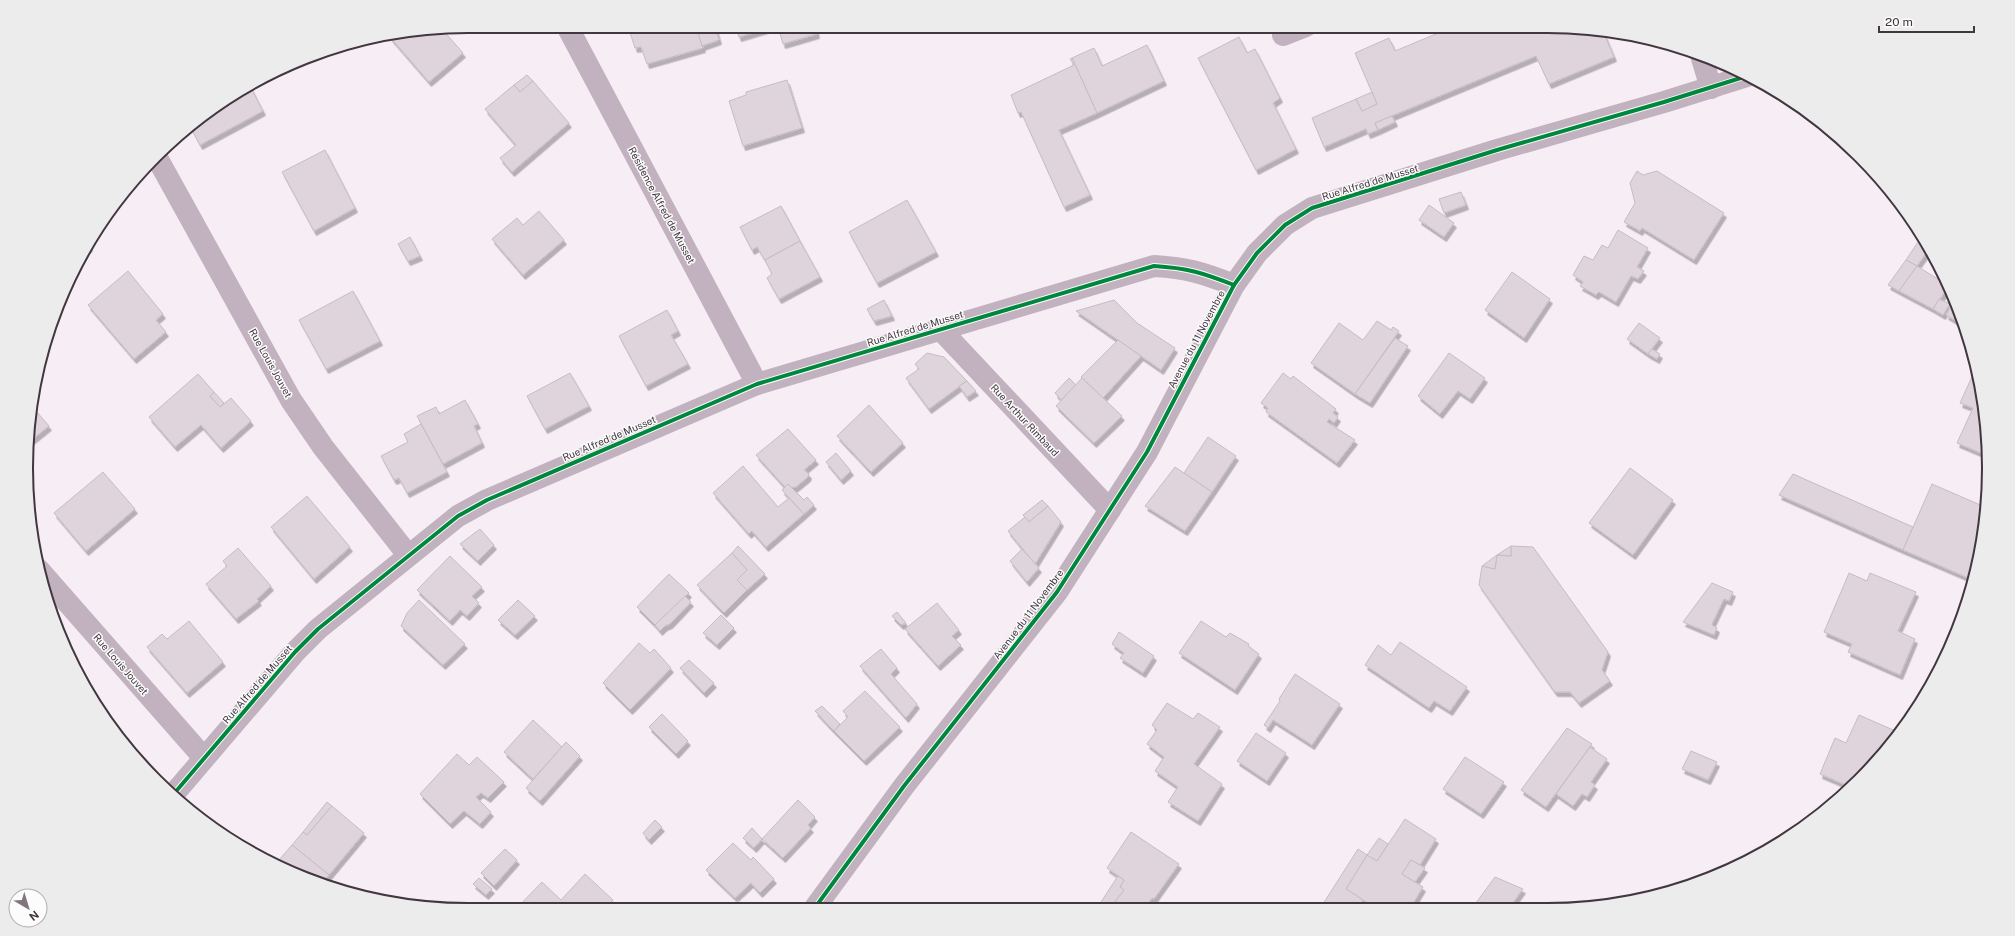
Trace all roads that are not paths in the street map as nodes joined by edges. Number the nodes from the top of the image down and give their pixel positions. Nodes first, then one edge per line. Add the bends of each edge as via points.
1 (571, 33) edge
2 (1288, 33) edge
3 (1283, 35) dead end
4 (1702, 62) edge
5 (1740, 78) edge
6 (1711, 88) junction
7 (159, 161) edge
8 (1234, 285) junction
9 (940, 329) junction
10 (757, 384) junction
11 (1110, 510) junction
12 (408, 555) junction
13 (48, 580) edge
14 (204, 758) junction
15 (176, 791) edge
16 (818, 903) edge

1 - 10 street, Résidence Alfred de Musset
2 - 3 street
4 - 6 street
5 - 6 street, Rue Alfred de Musset
6 - 8 street, Rue Alfred de Musset via 1497,150 1312,208 1285,226 1257,253
7 - 12 street, Rue Louis Jouvet via 291,400 323,447
8 - 9 street, Rue Alfred de Musset via 1201,272 1179,267 1154,266
8 - 11 street, Avenue du 11 Novembre via 1147,452
9 - 10 street, Rue Alfred de Musset
9 - 11 street, Rue Arthur Rimbaud
10 - 12 street, Rue Alfred de Musset via 486,500 458,516
11 - 16 street, Avenue du 11 Novembre via 1057,592 904,786
12 - 14 street, Rue Alfred de Musset via 318,629 295,652
13 - 14 street, Rue Louis Jouvet
14 - 15 street, Rue Alfred de Musset

